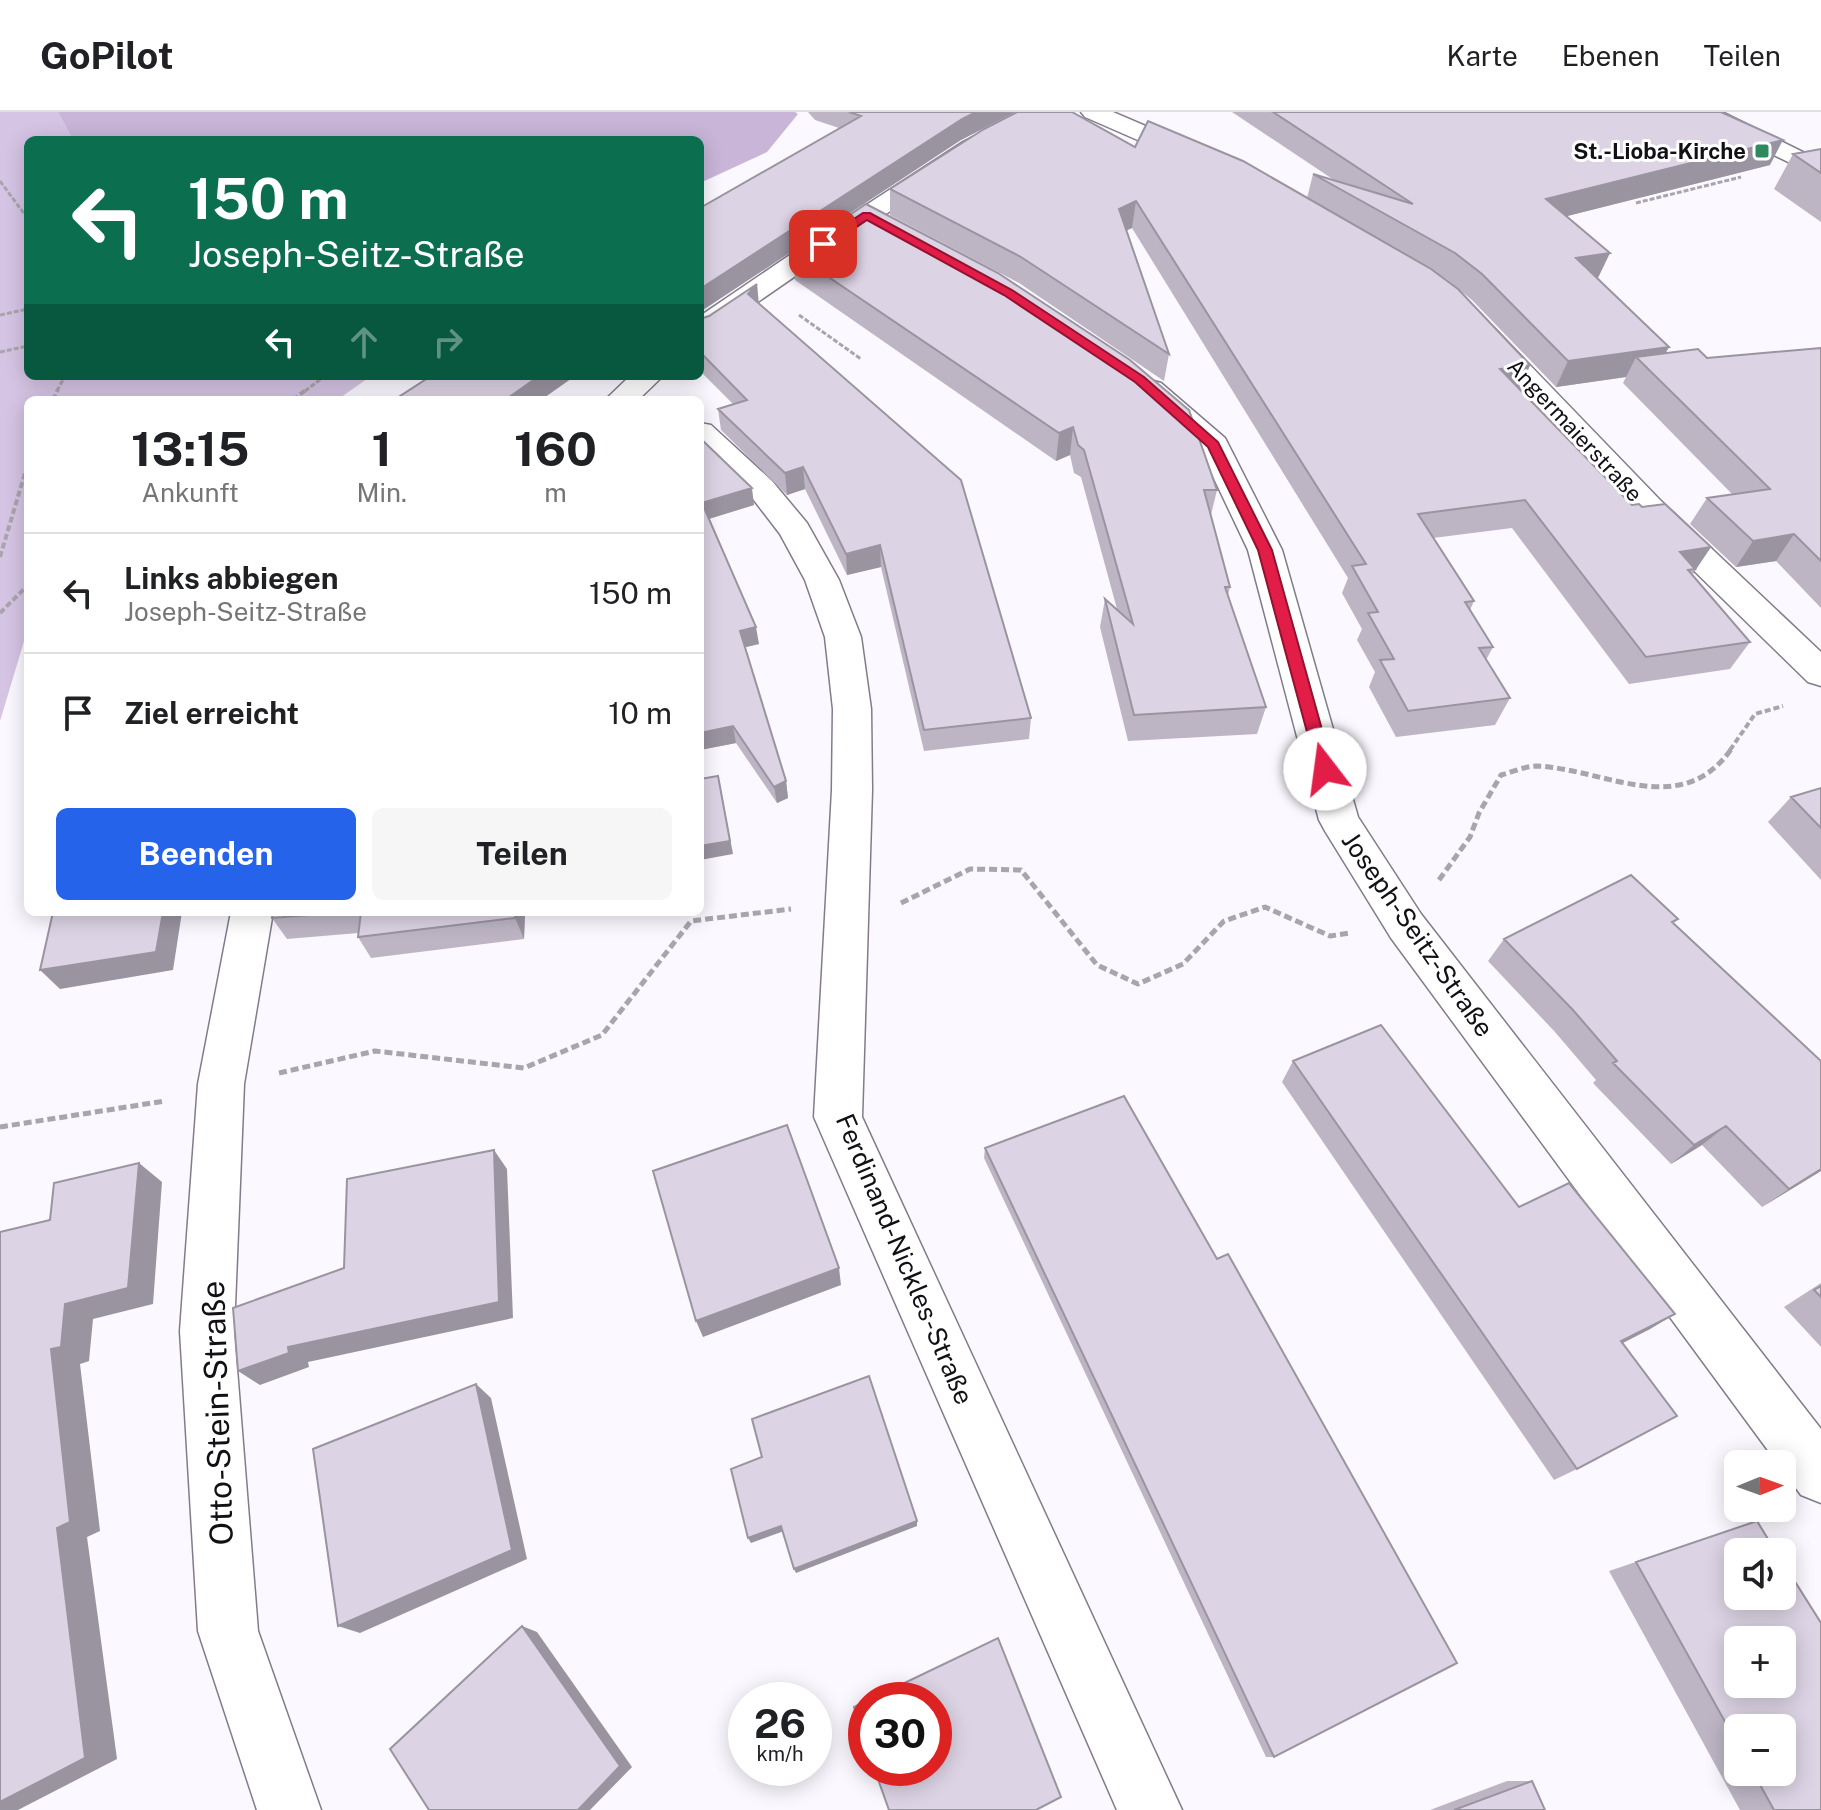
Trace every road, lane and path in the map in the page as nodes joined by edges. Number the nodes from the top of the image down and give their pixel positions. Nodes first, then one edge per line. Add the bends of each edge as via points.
1 (1040, 112) edge
2 (1093, 112) edge
3 (1704, 112) edge
4 (1219, 167) edge
5 (1813, 167) edge
6 (0, 181) edge
7 (1636, 203) edge
8 (24, 214) edge
9 (758, 288) junction
10 (24, 310) edge
11 (0, 315) edge
12 (1470, 319) edge
13 (704, 326) edge
14 (24, 347) edge
15 (0, 352) edge
16 (861, 359) dead end
17 (1126, 371) edge
18 (320, 380) edge
19 (298, 396) edge
20 (704, 436) edge
21 (24, 476) edge
22 (0, 557) edge
23 (24, 589) edge
24 (0, 613) edge
25 (1821, 673) edge
26 (1791, 704) dead end
27 (1470, 837) dead end
28 (915, 898) dead end
29 (1265, 907) dead end
30 (251, 916) edge
31 (846, 921) junction
32 (221, 1084) junction
33 (0, 1127) edge
34 (1821, 1475) edge
35 (289, 1810) edge
36 (1150, 1810) edge

1 - 9 street via 972,147 879,223
2 - 4 street
3 - 5 street
5 - 7 path
6 - 8 path
9 - 13 street
9 - 16 path
10 - 11 path
12 - 25 street, Angermaierstraße via 1648,507
14 - 15 path
17 - 34 street, Joseph-Seitz-Straße via 1214,445 1265,550 1339,820 1406,926
18 - 19 path
20 - 31 street, Ferdinand-Nickles-Straße via 761,488 795,530 822,580 843,637 852,709
21 - 22 path
23 - 24 path
26 - 27 path via 1755,714 1720,765 1677,788 1535,766 1501,775
28 - 29 path via 970,869 1021,870 1097,965 1138,984 1183,964 1224,921
30 - 32 street, Otto-Stein-Straße
31 - 32 path via 795,909 691,921 602,1035 524,1068 375,1051
31 - 36 street, Ferdinand-Nickles-Straße via 838,1117
32 - 33 path via 168,1100
32 - 35 street, Otto-Stein-Straße via 207,1331 228,1631

